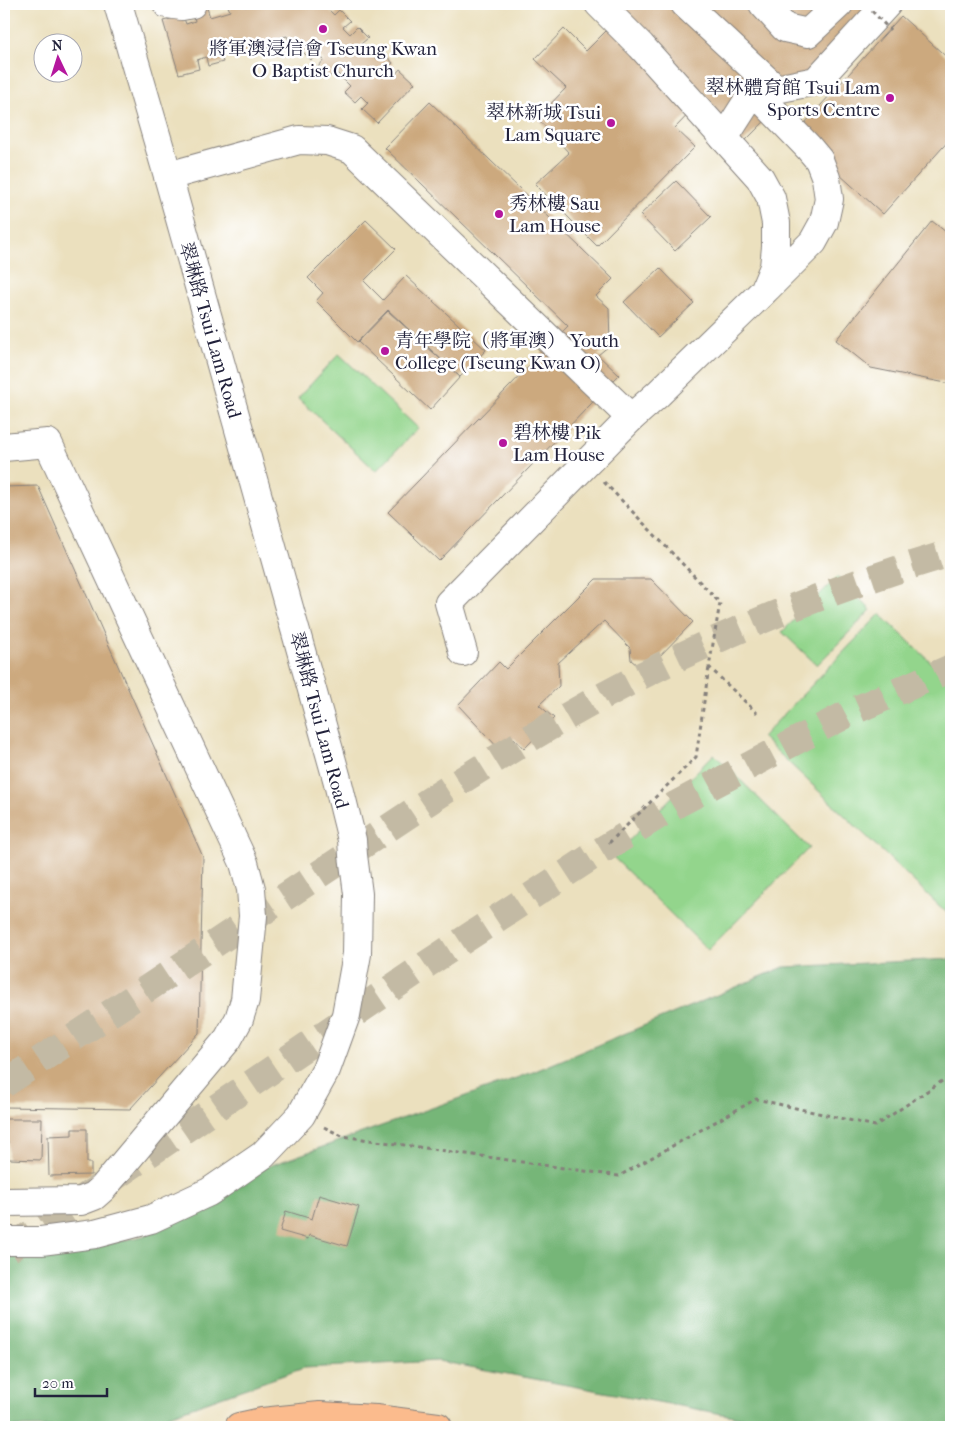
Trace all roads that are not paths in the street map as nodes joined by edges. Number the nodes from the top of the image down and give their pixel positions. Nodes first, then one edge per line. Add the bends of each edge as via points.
1 (118, 4) edge
2 (167, 4) edge
3 (192, 4) edge
4 (599, 4) edge
5 (685, 4) edge
6 (763, 4) edge
7 (822, 9) edge
8 (883, 15) edge
9 (724, 138) junction
10 (168, 176) junction
11 (764, 291) junction
12 (631, 418) junction
13 (4, 447) edge
14 (463, 652) dead end
15 (40, 1201) junction
16 (4, 1202) edge
17 (4, 1240) edge
18 (41, 1241) junction
19 (239, 1427) edge
20 (438, 1427) edge

1 - 10 street, 翠琳路 Tsui Lam Road
2 - 3 street
4 - 9 street
5 - 8 street via 776,89 816,81
6 - 7 street via 785,28 808,33
9 - 11 street via 760,178 771,198 776,247 774,267
9 - 11 street via 754,91 819,160 826,178 829,199 824,222 813,242
10 - 12 street via 299,140 327,141 352,150
10 - 18 street, 翠琳路 Tsui Lam Road via 352,840 358,894 357,954 346,1015 326,1070 301,1116 263,1154 209,1192 151,1220 96,1234
11 - 12 street
12 - 14 street via 449,603
13 - 15 street via 48,442 244,863 251,889 253,916 245,1000 228,1039 94,1196 81,1200
15 - 16 street
15 - 18 street
17 - 18 street, 翠琳路 Tsui Lam Road
19 - 20 main road via 320,1416

